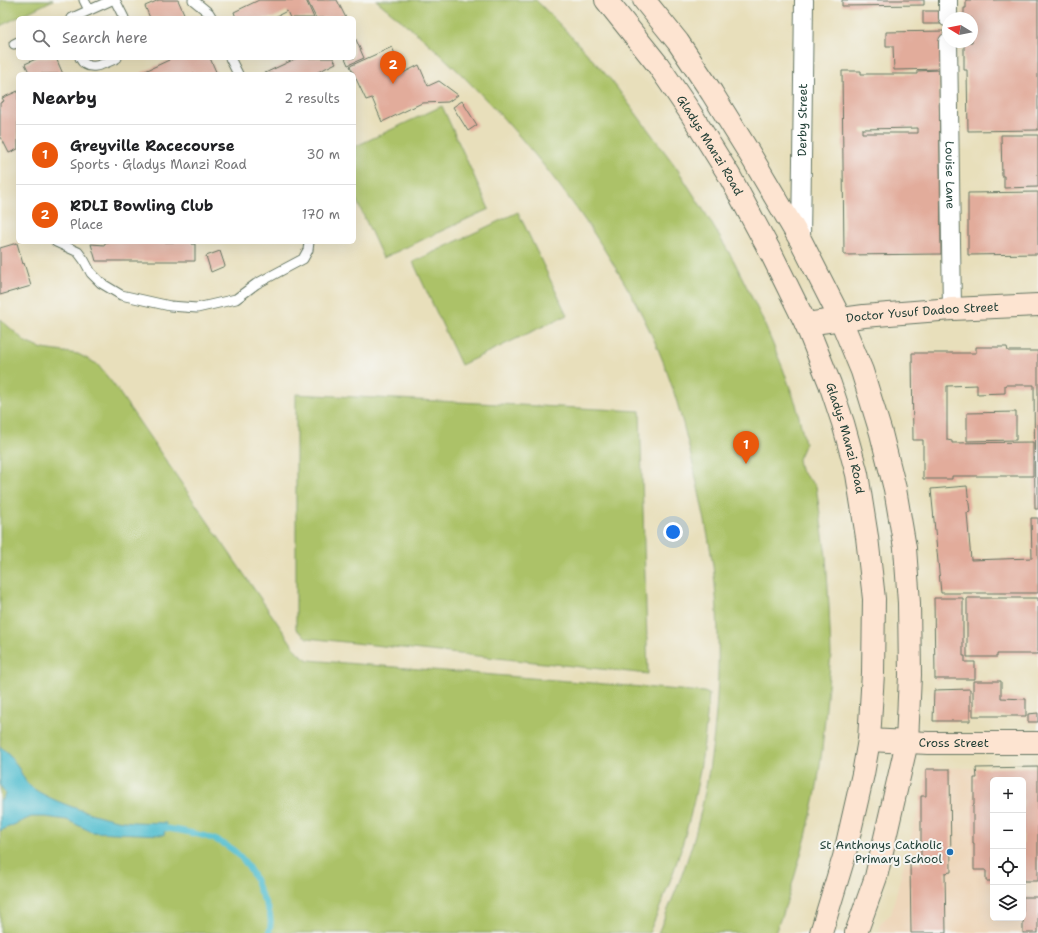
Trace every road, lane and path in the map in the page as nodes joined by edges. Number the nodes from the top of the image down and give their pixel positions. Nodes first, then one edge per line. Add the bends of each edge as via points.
1 (84, 0) edge
2 (114, 0) edge
3 (193, 0) edge
4 (606, 0) edge
5 (644, 0) edge
6 (804, 0) edge
7 (948, 0) edge
8 (89, 10) junction
9 (948, 12) edge
10 (76, 16) edge
11 (123, 16) edge
12 (211, 16) edge
13 (948, 48) edge
14 (81, 60) edge
15 (112, 60) edge
16 (231, 60) edge
17 (237, 72) edge
18 (801, 241) junction
19 (60, 244) edge
20 (309, 244) edge
21 (1038, 305) edge
22 (952, 309) junction
23 (841, 320) junction
24 (806, 324) junction
25 (869, 740) junction
26 (907, 742) junction
27 (1038, 744) edge
28 (821, 933) edge
29 (856, 933) edge

1 - 8 lane
2 - 8 lane
2 - 11 lane
3 - 12 lane
4 - 24 main road, Gladys Manzi Road via 658,66 729,175
5 - 18 main road via 678,42 712,93
6 - 18 street, Derby Street
7 - 9 street
8 - 10 lane
13 - 22 street, Louise Lane
14 - 15 lane via 88,66 96,67
16 - 17 lane
18 - 23 main road
19 - 20 lane via 78,252 91,273 101,283 121,295 170,306 197,308 236,299 256,284 303,259
21 - 22 main road, Doctor Yusuf Dadoo Street
22 - 23 main road, Doctor Yusuf Dadoo Street
23 - 24 main road, Doctor Yusuf Dadoo Street
23 - 26 main road via 865,380 881,433 895,489 905,548 910,674
24 - 25 main road, Gladys Manzi Road via 843,422 856,474 867,537 874,600
25 - 26 main road, Cross Street
25 - 28 main road, Gladys Manzi Road via 844,857
26 - 27 main road, Cross Street
26 - 29 main road via 876,876

